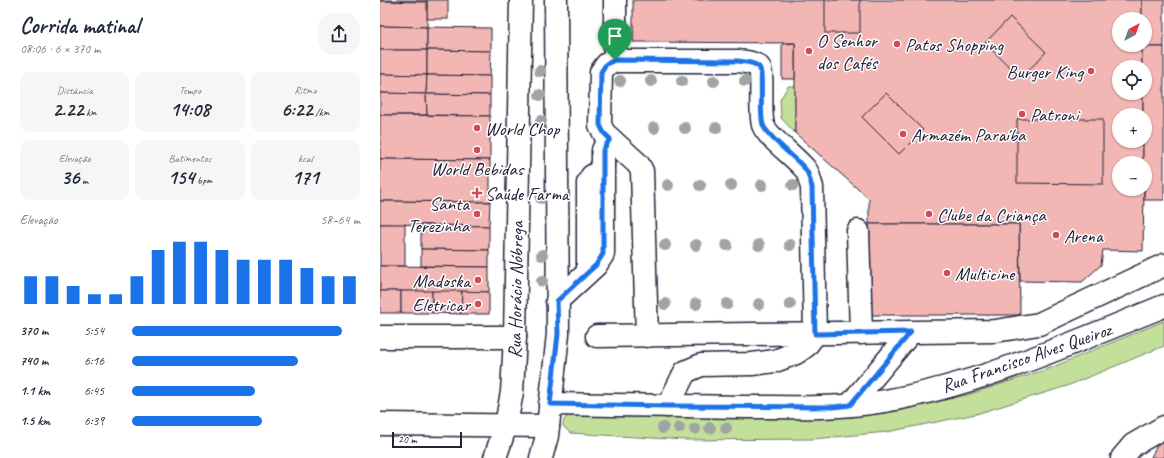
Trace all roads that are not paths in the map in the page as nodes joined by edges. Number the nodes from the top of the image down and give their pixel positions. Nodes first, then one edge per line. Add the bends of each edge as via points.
1 (521, 0) edge
2 (556, 0) edge
3 (615, 0) edge
4 (615, 60) junction
5 (610, 139) junction
6 (858, 230) dead end
7 (1164, 265) edge
8 (557, 301) junction
9 (1164, 306) edge
10 (911, 332) junction
11 (861, 333) junction
12 (815, 334) junction
13 (597, 336) dead end
14 (647, 336) junction
15 (380, 337) edge
16 (515, 337) junction
17 (550, 404) junction
18 (850, 405) junction
19 (668, 406) junction
20 (380, 424) edge
21 (506, 425) junction
22 (548, 426) junction
23 (1164, 427) edge
24 (543, 453) edge
25 (495, 458) edge
26 (1122, 458) edge

1 - 16 street, Rua Horácio Nóbrega
2 - 8 street
3 - 4 street
4 - 5 street via 606,64 601,72 600,125
4 - 12 street via 738,61 750,62 758,67 761,72 760,102 763,125 807,170 812,187
5 - 8 street via 603,150 603,164 588,184 588,272
5 - 14 street via 638,164 642,171
6 - 11 street
7 - 10 street via 1039,324 995,331
8 - 17 street via 558,334
9 - 18 street, Rua Francisco Alves Queiroz via 998,371 886,401
10 - 11 street
10 - 18 street
11 - 12 street
12 - 14 street
12 - 19 street via 806,346 796,353 708,354 695,359 685,372
13 - 14 street
15 - 16 street
16 - 21 street, Rua Horácio Nóbrega via 512,392
17 - 19 street, Rua Francisco Alves Queiroz
17 - 22 street
18 - 19 street, Rua Francisco Alves Queiroz
20 - 21 street
21 - 22 street
21 - 25 street, Rua Horácio Nóbrega
22 - 24 street
23 - 26 street via 1133,445

